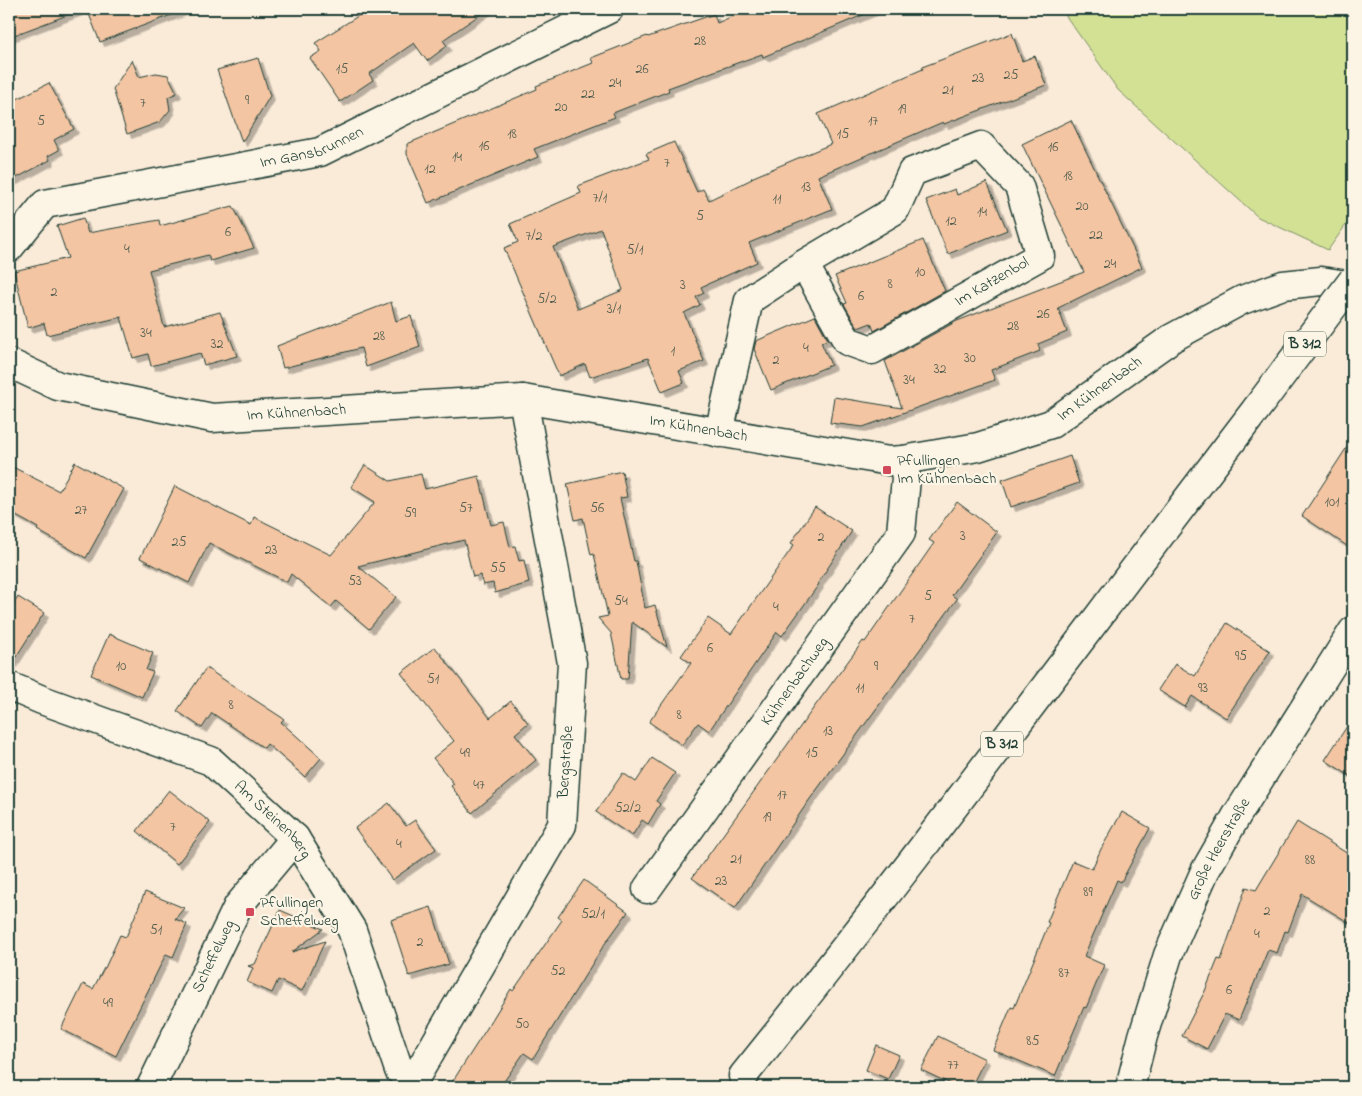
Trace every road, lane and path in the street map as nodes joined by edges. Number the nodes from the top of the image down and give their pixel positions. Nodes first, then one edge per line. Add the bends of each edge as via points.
1 (609, 9) edge
2 (9, 248) edge
3 (804, 264) junction
4 (1353, 280) edge
5 (1353, 286) edge
6 (9, 363) edge
7 (523, 399) junction
8 (719, 433) junction
9 (903, 460) junction
10 (1353, 631) edge
11 (9, 686) edge
12 (295, 838) junction
13 (647, 889) dead end
14 (742, 1076) dead end
15 (412, 1083) edge
16 (151, 1087) edge
17 (1130, 1087) edge

1 - 2 street, Im Gansbrunnen via 320,152 45,204
3 - 3 street, Im Katzenbol via 894,210 912,172 981,146 1019,186 1040,256 872,350 847,340
3 - 8 street, Im Katzenbol via 749,300
4 - 14 street, B 312, bridge via 1010,735
5 - 9 street, Im Kühnenbach via 1321,281 1283,285 1242,300 1172,338 1051,424 978,447
6 - 7 street, Im Kühnenbach via 58,386 212,418
7 - 8 street, Im Kühnenbach
7 - 15 street, Bergstraße via 572,663 562,825
8 - 9 street, Im Kühnenbach via 889,461
9 - 13 street, Kühnenbachweg via 906,478 901,533
10 - 17 street, Große Heerstraße via 1237,815 1202,878 1168,955
11 - 12 street, Am Steinenberg via 210,761
12 - 15 street, Am Steinenberg via 352,930 399,1070
12 - 16 street, Scheffelweg via 238,906

